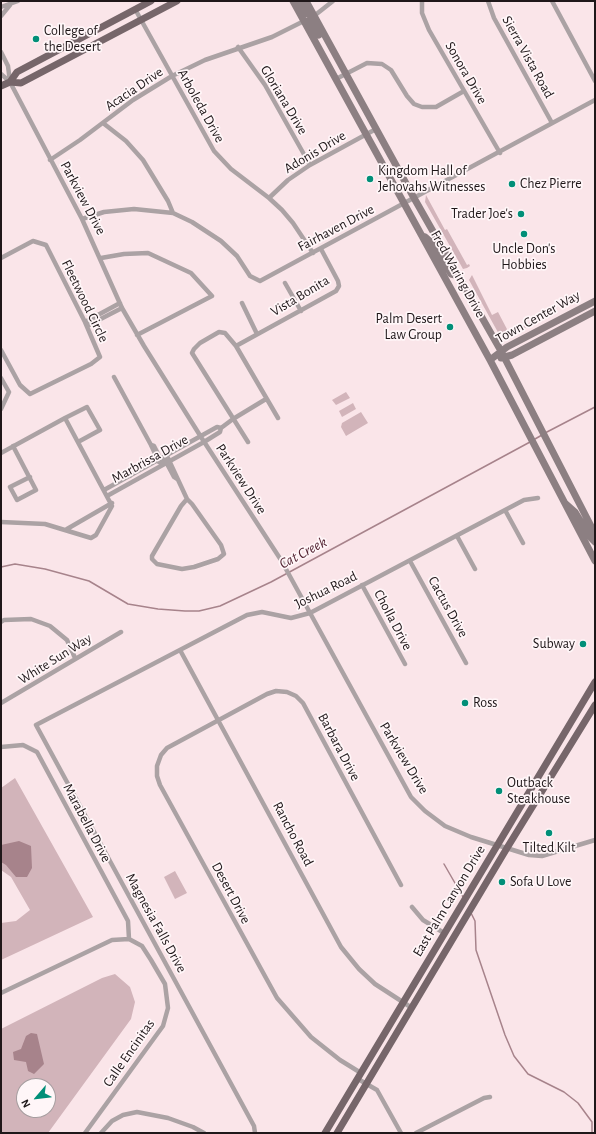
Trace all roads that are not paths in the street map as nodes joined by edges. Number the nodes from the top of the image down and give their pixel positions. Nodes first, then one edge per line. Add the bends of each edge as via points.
1 (18, 1) edge
2 (151, 1) edge
3 (177, 1) edge
4 (293, 1) edge
5 (298, 1) edge
6 (306, 1) edge
7 (333, 1) edge
8 (422, 1) edge
9 (488, 1) edge
10 (552, 1) edge
11 (10, 5) junction
12 (1, 7) edge
13 (135, 9) junction
14 (1, 16) edge
15 (314, 16) junction
16 (141, 20) junction
17 (304, 21) junction
18 (238, 47) junction
19 (1, 52) edge
20 (333, 52) junction
21 (1, 74) edge
22 (345, 74) junction
23 (172, 76) junction
24 (336, 79) junction
25 (595, 81) edge
26 (10, 82) junction
27 (1, 86) edge
28 (464, 91) junction
29 (595, 100) edge
30 (103, 123) junction
31 (552, 123) junction
32 (376, 129) junction
33 (367, 135) junction
34 (500, 153) junction
35 (50, 160) junction
36 (310, 166) junction
37 (269, 198) junction
38 (414, 198) junction
39 (404, 204) junction
40 (173, 213) junction
41 (82, 219) junction
42 (420, 232) junction
43 (320, 248) junction
44 (313, 253) junction
45 (1, 258) edge
46 (101, 258) junction
47 (459, 276) junction
48 (285, 283) dead end
49 (595, 301) edge
50 (242, 303) dead end
51 (121, 305) junction
52 (301, 311) junction
53 (595, 311) edge
54 (86, 324) junction
55 (137, 334) junction
56 (257, 334) junction
57 (236, 346) junction
58 (1, 350) edge
59 (503, 354) junction
60 (490, 360) junction
61 (114, 377) dead end
62 (1, 378) edge
63 (266, 399) junction
64 (1, 409) edge
65 (66, 418) junction
66 (278, 418) dead end
67 (233, 419) junction
68 (202, 440) junction
69 (78, 442) junction
70 (248, 442) dead end
71 (13, 446) junction
72 (1, 452) edge
73 (163, 461) junction
74 (137, 472) junction
75 (30, 477) junction
76 (139, 477) junction
77 (118, 482) junction
78 (122, 488) junction
79 (104, 490) junction
80 (107, 496) junction
81 (538, 498) dead end
82 (187, 499) junction
83 (112, 503) junction
84 (564, 503) junction
85 (505, 510) junction
86 (1, 522) edge
87 (67, 529) junction
88 (595, 534) edge
89 (457, 536) junction
90 (595, 542) edge
91 (523, 544) dead end
92 (592, 550) edge
93 (410, 561) junction
94 (595, 561) edge
95 (475, 569) dead end
96 (362, 586) junction
97 (310, 613) junction
98 (1, 622) edge
99 (121, 632) dead end
100 (180, 650) junction
101 (75, 658) junction
102 (466, 663) dead end
103 (405, 664) dead end
104 (595, 682) edge
105 (1, 703) edge
106 (595, 705) edge
107 (219, 720) junction
108 (36, 725) joint
109 (1, 747) edge
110 (595, 840) edge
111 (497, 846) junction
112 (507, 848) junction
113 (401, 885) dead end
114 (412, 907) dead end
115 (446, 930) junction
116 (129, 939) junction
117 (1, 993) edge
118 (403, 1002) junction
119 (412, 1008) junction
120 (359, 1076) junction
121 (365, 1083) junction
122 (490, 1097) dead end
123 (85, 1133) edge
124 (101, 1133) edge
125 (204, 1133) edge
126 (255, 1133) edge
127 (325, 1133) edge
128 (337, 1133) edge
129 (401, 1133) edge
130 (416, 1133) edge

1 - 11 street
2 - 13 main road
3 - 16 main road
4 - 17 main road, Fred Waring Drive
5 - 15 main road via 305,13
6 - 15 main road, Fred Waring Drive
7 - 15 street
8 - 28 street, Sonora Drive via 422,13 429,30
9 - 31 street, Sierra Vista Road via 494,18
10 - 25 street
11 - 12 street
11 - 14 street
13 - 16 street, Arboleda Drive
13 - 26 main road via 17,72
15 - 20 main road, Fred Waring Drive
16 - 23 street, Arboleda Drive
16 - 26 main road via 21,83
17 - 18 street, Acacia Drive via 272,37
17 - 20 main road via 313,24
17 - 24 main road, Fred Waring Drive
18 - 23 street, Acacia Drive
18 - 36 street, Gloriana Drive via 265,85
19 - 26 street via 8,66
20 - 22 main road, Fred Waring Drive
21 - 26 street
22 - 24 street
22 - 28 street via 367,63 382,64 392,70 414,104 422,107 436,107
22 - 32 main road, Fred Waring Drive
23 - 30 street, Acacia Drive via 133,100
23 - 37 street, Arboleda Drive via 214,151 231,169
24 - 33 main road, Fred Waring Drive
26 - 27 main road
26 - 35 street, Parkview Drive
28 - 34 street, Sonora Drive
29 - 31 street, Fairhaven Drive
30 - 35 street, Acacia Drive
30 - 40 street via 126,141 143,160 168,200
31 - 34 street, Fairhaven Drive
32 - 33 street, Adonis Drive
32 - 38 main road, Fred Waring Drive
33 - 36 street, Adonis Drive
33 - 39 main road, Fred Waring Drive
34 - 38 street, Fairhaven Drive
35 - 41 street, Parkview Drive
36 - 37 street, Adonis Drive via 288,180
37 - 44 street, Arboleda Drive via 293,223
38 - 39 street, Fairhaven Drive
38 - 47 main road, Fred Waring Drive
39 - 42 main road, Fred Waring Drive
39 - 43 street, Fairhaven Drive
40 - 41 street via 134,209 104,212
40 - 44 street, Fairhaven Drive via 221,241 237,256 255,280 260,281
41 - 46 street, Parkview Drive
42 - 47 main road via 432,244 451,274
42 - 60 main road, Fred Waring Drive
43 - 44 street, Fairhaven Drive
43 - 52 street, Vista Bonita via 339,286 336,291
45 - 54 street, Fleetwood Circle via 33,241 46,245
46 - 51 street, Parkview Drive
46 - 55 street via 148,253 191,273 212,296
47 - 59 main road, Fred Waring Drive
48 - 52 street
49 - 59 main road, Town Center Way
50 - 56 street
51 - 54 street
51 - 55 street, Parkview Drive
52 - 56 street, Vista Bonita
53 - 59 main road, Town Center Way
54 - 58 street, Fleetwood Circle via 100,356 91,364 30,394 20,385
55 - 68 street, Parkview Drive
56 - 57 street, Vista Bonita
57 - 63 street
57 - 67 street via 225,333 219,332 200,343 192,353
59 - 60 main road, Town Center Way
59 - 88 main road, Fred Waring Drive
60 - 84 main road, Fred Waring Drive
61 - 73 street via 155,453
62 - 64 street via 9,392
63 - 66 street
63 - 67 street, Marbrissa Drive
65 - 69 street
65 - 69 street via 87,407 100,430
65 - 71 street
67 - 68 street, Marbrissa Drive
67 - 70 street
68 - 73 street, Marbrissa Drive
68 - 97 street, Parkview Drive via 281,560
69 - 79 street
71 - 72 street
71 - 75 street
73 - 74 street, Marbrissa Drive
73 - 76 street, Marbrissa Drive
73 - 82 street via 172,470
74 - 76 street
74 - 77 street, Marbrissa Drive
75 - 75 street via 36,490 17,500 10,487
76 - 78 street, Marbrissa Drive
77 - 78 street
77 - 79 street, Marbrissa Drive
78 - 80 street, Marbrissa Drive
79 - 80 street
80 - 83 street
81 - 85 street, Joshua Road via 524,500
82 - 82 street via 152,556 157,564 182,569 218,559 224,554 221,545
83 - 87 street
83 - 87 street via 94,537
84 - 90 main road via 575,512
84 - 92 main road, Fred Waring Drive
85 - 89 street, Joshua Road
85 - 91 street
86 - 87 street via 45,524
89 - 93 street, Joshua Road
89 - 95 street
92 - 94 main road, Fred Waring Drive
93 - 96 street, Joshua Road
93 - 102 street, Cactus Drive
96 - 97 street, Joshua Road
96 - 103 street, Cholla Drive
97 - 100 street, Joshua Road via 291,618 262,612 247,615
97 - 111 street, Parkview Drive via 411,797 445,826
98 - 101 street via 31,619 50,626 67,640
99 - 101 street, White Sun Way
100 - 107 street, Rancho Road
100 - 108 street, Joshua Road
101 - 105 street, White Sun Way
104 - 111 main road, East Palm Canyon Drive
106 - 112 main road, East Palm Canyon Drive
107 - 113 street, Barbara Drive via 276,691 296,696 303,703
107 - 118 street, Rancho Road via 341,947 372,981
107 - 120 street, Desert Drive via 167,748 157,766 160,785 277,998 311,1037
108 - 126 street, Magnesia Falls Drive via 254,1126
109 - 116 street, Marabella Drive via 23,745 37,752 128,921
110 - 112 street, Parkview Drive via 542,856
111 - 112 street, Parkview Drive
111 - 115 main road, East Palm Canyon Drive
112 - 119 main road, East Palm Canyon Drive
114 - 115 street via 423,920
115 - 118 main road, East Palm Canyon Drive
116 - 117 street via 112,940
116 - 123 street, Calle Encinitas via 142,946 165,984 168,1008 163,1026
118 - 119 street, Rancho Road
118 - 120 main road, East Palm Canyon Drive
119 - 121 main road, East Palm Canyon Drive
120 - 121 street, Desert Drive
120 - 127 main road, East Palm Canyon Drive
121 - 128 main road, East Palm Canyon Drive
121 - 129 street, Desert Drive via 377,1090
122 - 130 street
124 - 125 street via 112,1121 137,1112 168,1118

